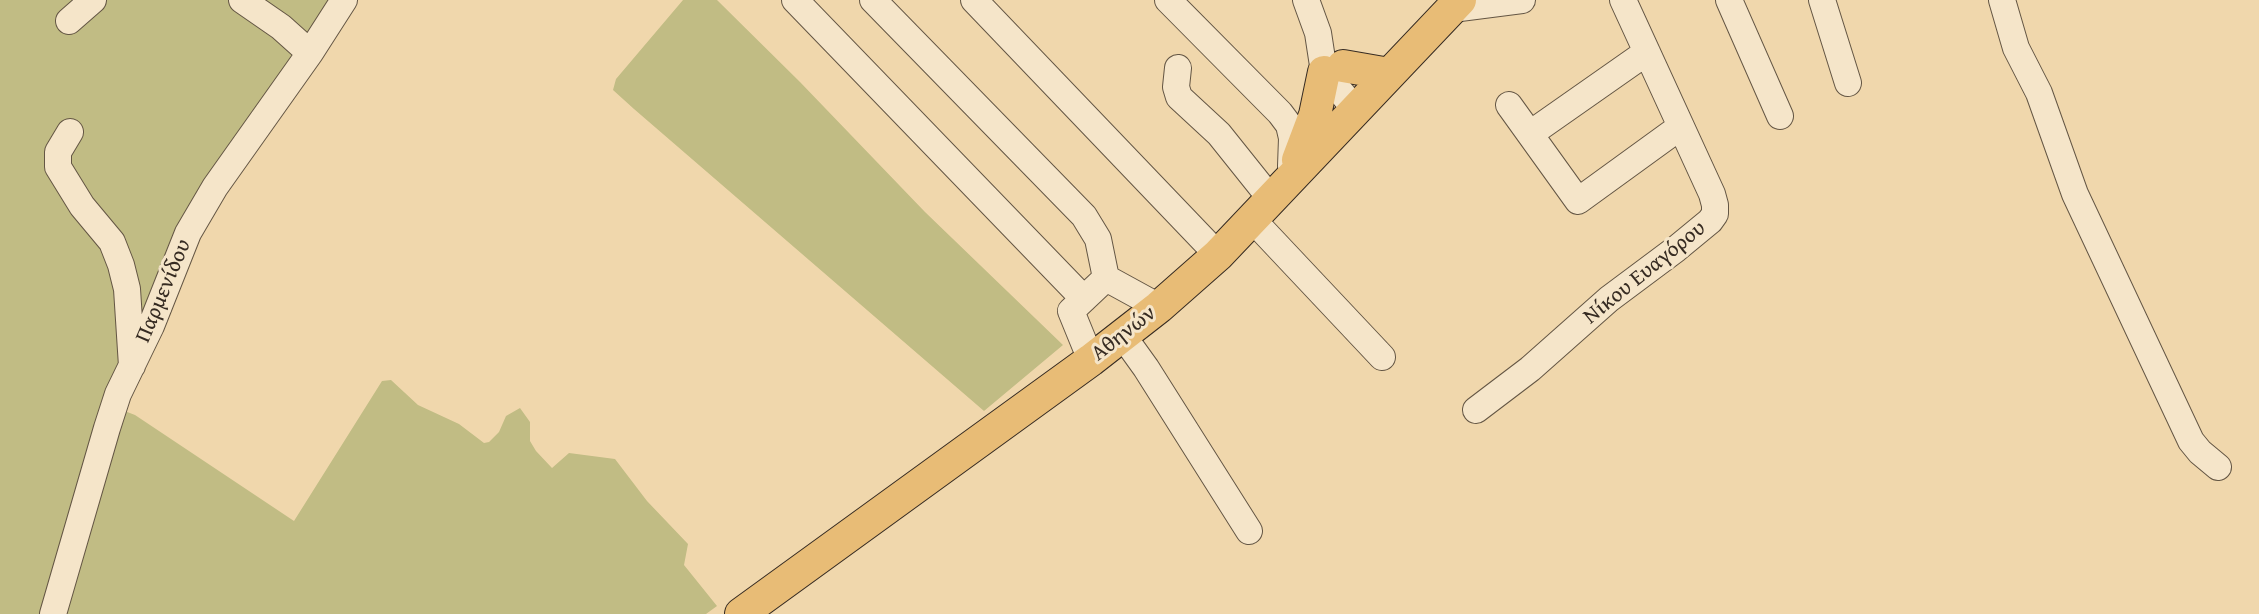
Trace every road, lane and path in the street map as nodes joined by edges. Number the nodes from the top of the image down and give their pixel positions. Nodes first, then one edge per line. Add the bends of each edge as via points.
1 (93, 0) edge
2 (242, 0) edge
3 (263, 0) edge
4 (344, 0) edge
5 (795, 0) edge
6 (873, 0) edge
7 (974, 0) edge
8 (1168, 0) edge
9 (1306, 0) edge
10 (1522, 0) edge
11 (1623, 0) edge
12 (1729, 0) edge
13 (1822, 0) edge
14 (2002, 0) edge
15 (1456, 4) edge
16 (69, 21) dead end
17 (281, 27) junction
18 (1647, 52) junction
19 (310, 53) junction
20 (1178, 68) dead end
21 (1333, 69) junction
22 (1848, 83) dead end
23 (1370, 93) junction
24 (1509, 105) dead end
25 (1780, 116) dead end
26 (1680, 127) junction
27 (70, 132) dead end
28 (1530, 134) junction
29 (1271, 198) junction
30 (1218, 255) junction
31 (1106, 278) junction
32 (1084, 298) junction
33 (1159, 307) junction
34 (1123, 336) junction
35 (1382, 357) dead end
36 (1091, 360) junction
37 (132, 366) junction
38 (1476, 410) dead end
39 (2218, 467) dead end
40 (1249, 531) dead end
41 (53, 614) edge
42 (741, 614) edge

1 - 16 street
2 - 17 street
3 - 17 street
4 - 19 street, Παρμενίδου
5 - 32 street
6 - 31 street via 1084,216 1098,239
7 - 30 street
8 - 29 street via 1289,125 1292,138
9 - 21 street
10 - 15 street
11 - 18 street, Νίκου Ευαγόρου
12 - 25 street
13 - 22 street
14 - 39 street via 2016,48 2039,93 2074,194 2191,441
15 - 23 main road, Αθηνών
17 - 19 street
18 - 26 street, Νίκου Ευαγόρου
18 - 28 street
19 - 37 street, Παρμενίδου via 193,224
20 - 29 street via 1179,97 1219,134
21 - 23 main road
21 - 23 street
21 - 29 main road via 1315,115
23 - 29 main road, Αθηνών
24 - 28 street
26 - 28 street via 1578,201
26 - 38 street, Νίκου Ευαγόρου via 1715,201 1714,217
27 - 37 street via 57,152 58,167 82,206 112,242 121,265 127,289
29 - 30 main road, Αθηνών
29 - 35 street
30 - 33 main road, Αθηνών
31 - 32 street
31 - 33 street
32 - 36 street via 1071,312
33 - 34 main road, Αθηνών
34 - 36 main road, Αθηνών
34 - 40 street
36 - 42 main road, Αθηνών
37 - 41 street, Παρμενίδου via 106,428

